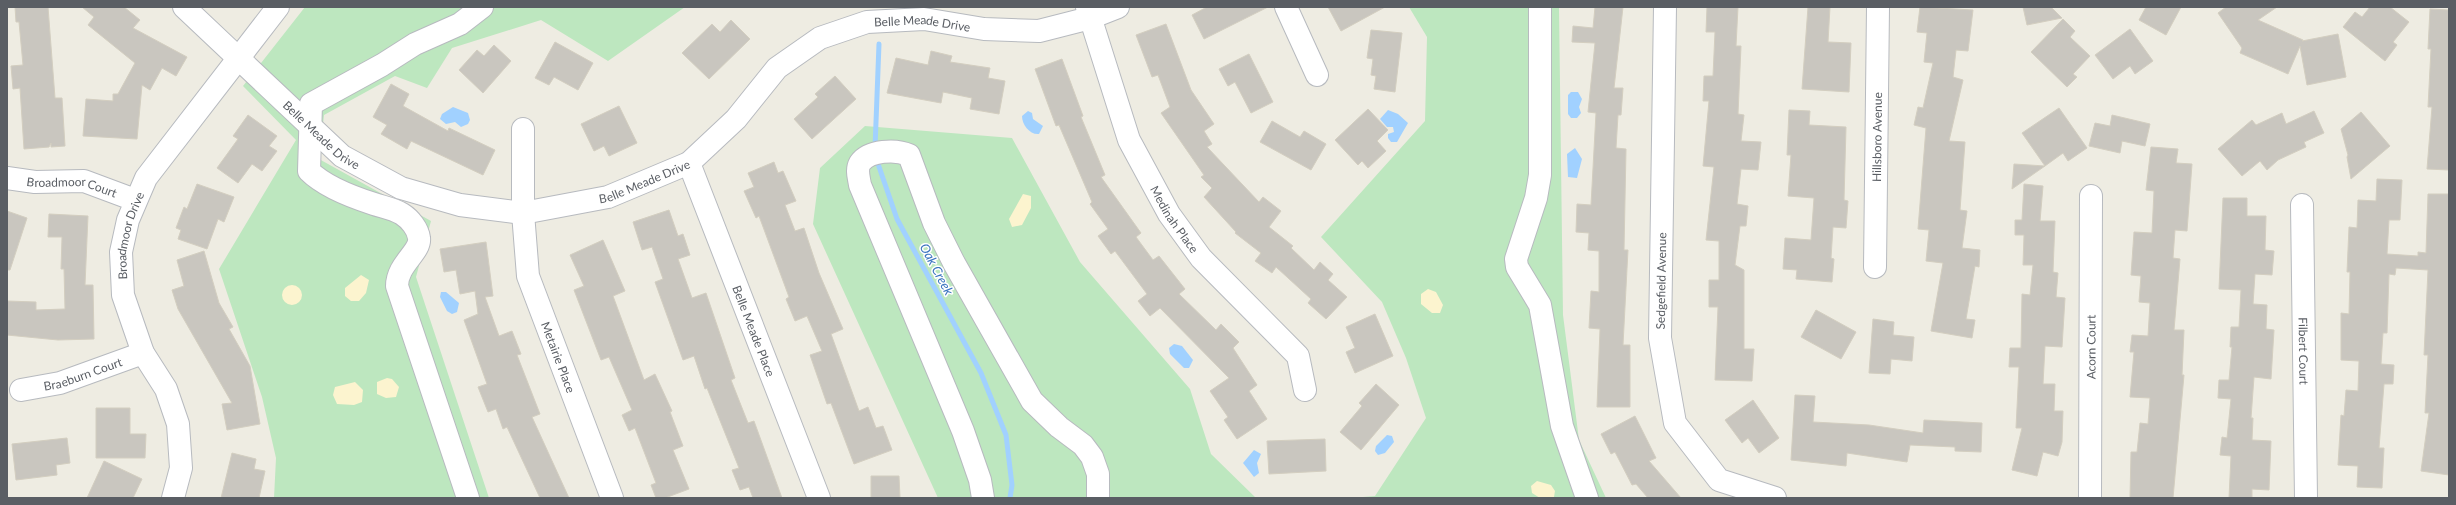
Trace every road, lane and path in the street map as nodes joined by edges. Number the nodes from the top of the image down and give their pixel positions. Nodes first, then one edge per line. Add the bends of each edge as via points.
1 (184, 7) edge
2 (278, 7) edge
3 (482, 7) edge
4 (1118, 7) edge
5 (1286, 7) edge
6 (1540, 7) edge
7 (1665, 7) edge
8 (1878, 7) edge
9 (1088, 12) edge
10 (239, 57) junction
11 (1317, 75) dead end
12 (523, 129) dead end
13 (312, 130) junction
14 (689, 163) junction
15 (7, 178) edge
16 (2091, 196) dead end
17 (135, 200) junction
18 (2302, 205) dead end
19 (523, 213) junction
20 (1875, 267) dead end
21 (143, 353) junction
22 (21, 390) dead end
23 (1305, 390) dead end
24 (173, 498) edge
25 (468, 498) edge
26 (612, 498) edge
27 (819, 498) edge
28 (983, 498) edge
29 (1098, 498) edge
30 (1586, 498) edge
31 (1775, 498) edge
32 (2090, 498) edge
33 (2306, 498) edge

1 - 10 street, Belle Meade Drive
2 - 10 street, Broadmoor Drive
3 - 13 street via 460,24 415,44 311,104
4 - 9 street, Belle Meade Drive
5 - 11 street
6 - 30 street via 1540,175 1536,198 1516,259 1519,274 1540,305 1562,426
7 - 31 street, Sedgefield Avenue via 1660,338 1675,423 1719,480
8 - 20 street, Hillsboro Avenue
9 - 14 street, Belle Meade Drive via 1040,32 984,30 924,19 867,22 820,38 777,68 736,120
9 - 23 street, Medinah Place via 1129,140 1169,214 1201,258 1298,356
10 - 13 street, Belle Meade Drive
10 - 17 street, Broadmoor Drive via 146,178
12 - 19 street, Metairie Place
13 - 19 street, Belle Meade Drive via 342,156 400,188 460,205
13 - 25 street via 310,171 318,180 402,213 411,220 416,229 418,247 399,272 397,286
14 - 19 street, Belle Meade Drive via 608,197
14 - 27 street, Belle Meade Place
15 - 17 street, Broadmoor Court via 35,182 84,181
16 - 32 street, Acorn Court
17 - 21 street, Broadmoor Drive via 121,252 121,269 123,295
18 - 33 street, Filbert Court
19 - 26 street, Metairie Place via 528,276
21 - 22 street, Braeburn Court via 60,383
21 - 24 street, Broadmoor Drive via 166,390 178,424 181,468
28 - 29 street via 980,480 963,432 860,185 858,171 865,159 888,150 900,150 909,155 934,223 1032,401 1059,427 1083,445 1092,457 1098,474

